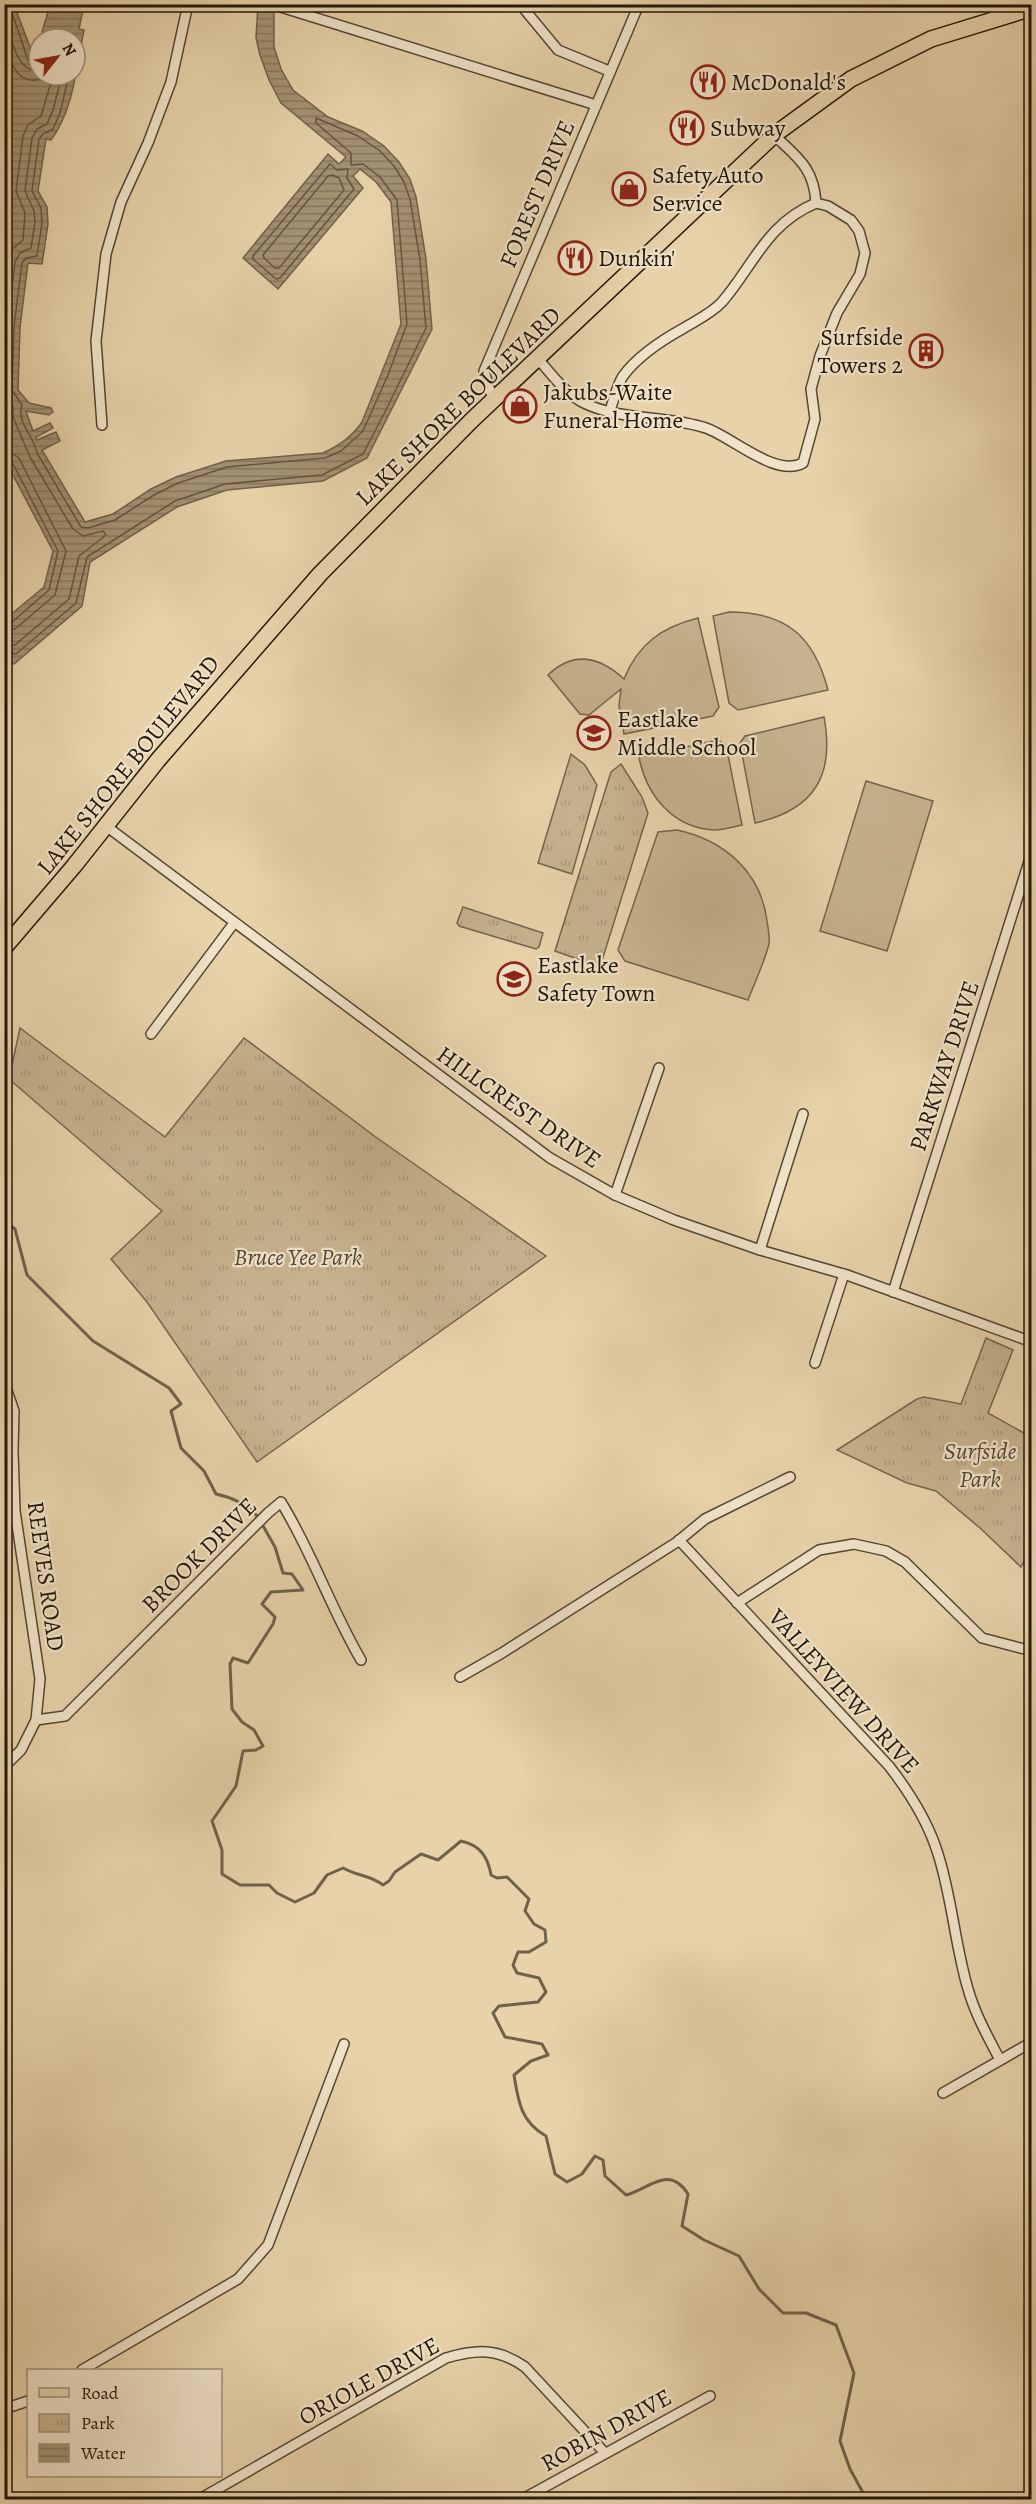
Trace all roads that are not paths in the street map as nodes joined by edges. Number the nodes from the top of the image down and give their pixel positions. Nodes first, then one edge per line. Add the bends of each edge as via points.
1 (188, 4) edge
2 (271, 4) edge
3 (520, 4) edge
4 (639, 4) edge
5 (1032, 8) edge
6 (609, 71) junction
7 (596, 105) junction
8 (774, 135) junction
9 (816, 203) junction
10 (537, 358) junction
11 (493, 400) junction
12 (610, 410) junction
13 (102, 425) dead end
14 (106, 826) junction
15 (1032, 852) edge
16 (234, 923) junction
17 (4, 948) edge
18 (150, 1034) dead end
19 (659, 1068) dead end
20 (803, 1114) dead end
21 (615, 1195) junction
22 (760, 1250) junction
23 (844, 1274) junction
24 (893, 1292) junction
25 (1031, 1339) edge
26 (815, 1363) dead end
27 (4, 1382) edge
28 (790, 1477) dead end
29 (679, 1540) junction
30 (737, 1602) junction
31 (1032, 1651) edge
32 (361, 1660) dead end
33 (460, 1677) dead end
34 (36, 1720) junction
35 (4, 1767) edge
36 (1032, 2042) edge
37 (344, 2044) dead end
38 (1000, 2060) junction
39 (943, 2093) dead end
40 (84, 2369) edge
41 (710, 2396) dead end
42 (27, 2401) edge
43 (4, 2409) edge
44 (604, 2452) junction
45 (198, 2499) edge
46 (521, 2499) edge

1 - 13 street via 171,81 121,202 106,254 96,341
2 - 7 street
3 - 6 street via 558,50
4 - 6 street, FOREST DRIVE
5 - 8 main road, LAKE SHORE BOULEVARD via 931,39 851,79
6 - 7 street, FOREST DRIVE
7 - 11 street, FOREST DRIVE via 484,371
8 - 9 street via 810,171
8 - 10 main road, LAKE SHORE BOULEVARD
9 - 12 street via 778,229 722,302 660,342 623,376
9 - 12 street via 850,220 859,231 865,254 860,274 837,313 820,356 812,389 815,418 803,463 787,468 707,428
10 - 11 main road, LAKE SHORE BOULEVARD
10 - 12 street via 583,402
11 - 14 main road, LAKE SHORE BOULEVARD via 285,612
14 - 16 street, HILLCREST DRIVE
14 - 17 main road, LAKE SHORE BOULEVARD
15 - 24 street, PARKWAY DRIVE
16 - 18 street
16 - 21 street, HILLCREST DRIVE via 550,1158
19 - 21 street
20 - 22 street
21 - 22 street, HILLCREST DRIVE
22 - 23 street, HILLCREST DRIVE
23 - 24 street, HILLCREST DRIVE
23 - 26 street
24 - 25 street, HILLCREST DRIVE
27 - 34 street, REEVES ROAD via 14,1411 15,1511 40,1679
28 - 29 street via 705,1519
29 - 30 street, VALLEYVIEW DRIVE
29 - 33 street
30 - 31 street via 819,1550 854,1544 886,1551 905,1562 982,1638
30 - 38 street, VALLEYVIEW DRIVE via 889,1766 920,1811 939,1854 976,2015
32 - 34 street, BROOK DRIVE via 308,1548 281,1502 65,1716
34 - 35 street, REEVES ROAD via 21,1750
36 - 38 street
37 - 40 street via 268,2245 238,2278
38 - 39 street
41 - 44 street, ROBIN DRIVE
42 - 43 street
44 - 45 street, ORIOLE DRIVE via 525,2367 509,2356 471,2351 446,2358
44 - 46 street, ROBIN DRIVE

